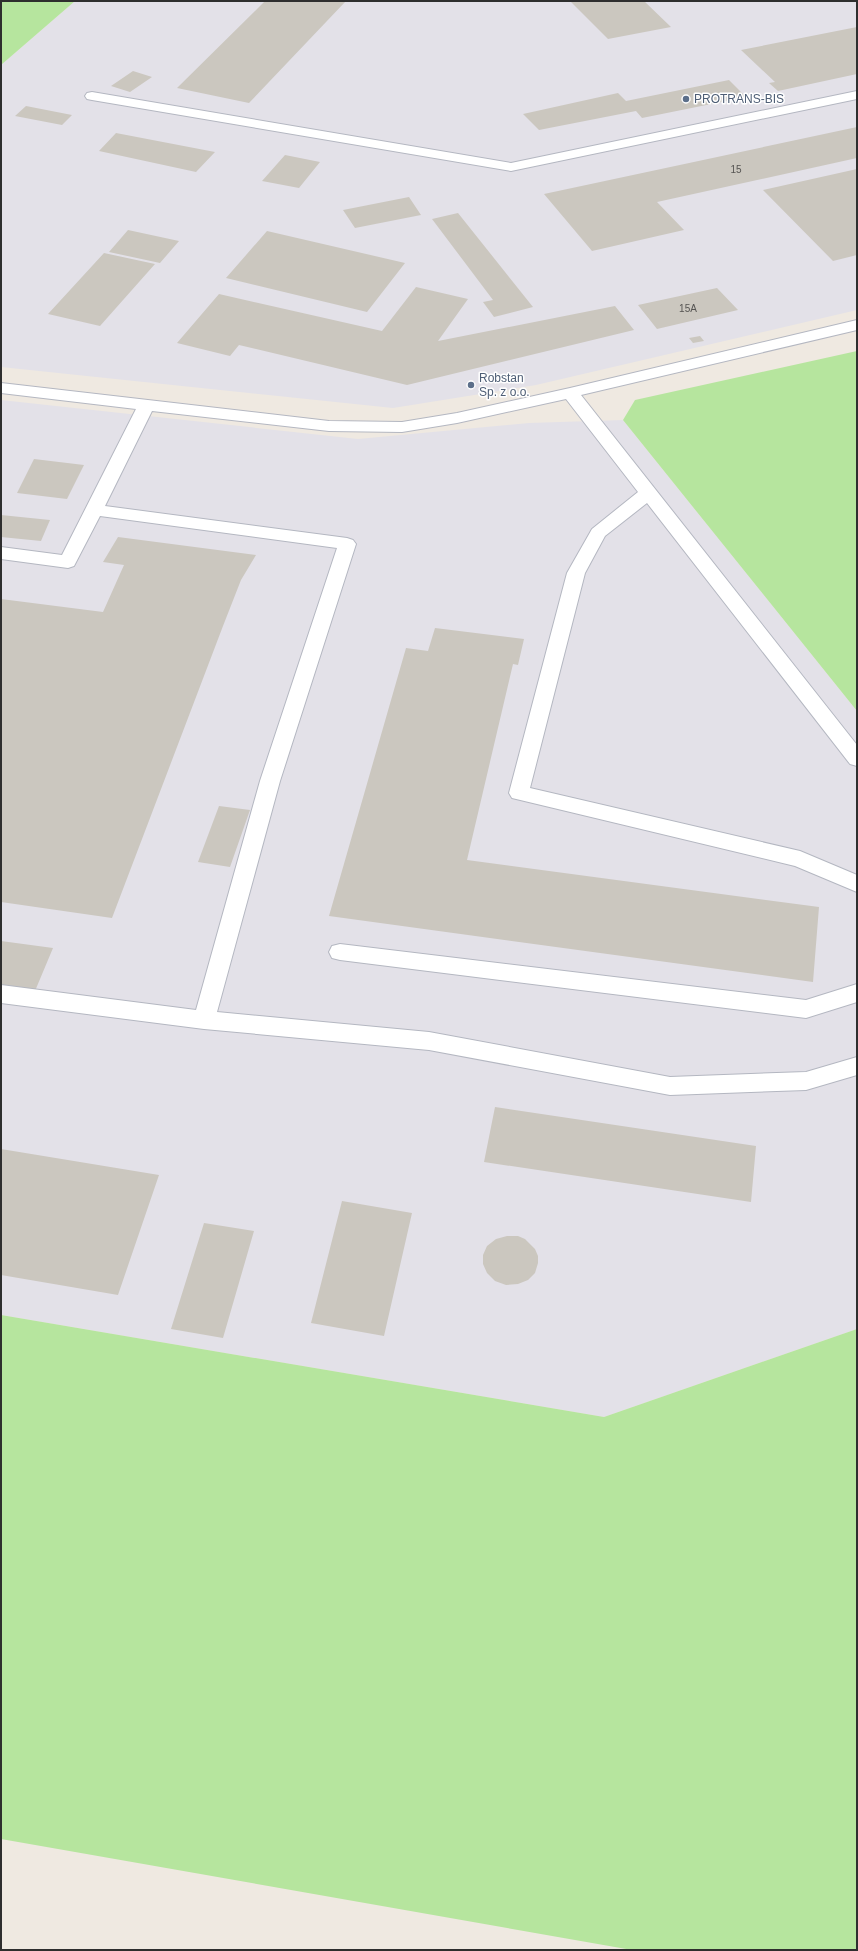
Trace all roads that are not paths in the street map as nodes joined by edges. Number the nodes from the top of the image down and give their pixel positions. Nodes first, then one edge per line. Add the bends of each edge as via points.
1 (857, 94) edge
2 (92, 96) dead end
3 (857, 326) edge
4 (1, 388) edge
5 (570, 393) junction
6 (146, 405) junction
7 (648, 493) junction
8 (94, 510) junction
9 (1, 553) edge
10 (857, 759) edge
11 (857, 884) edge
12 (340, 952) dead end
13 (857, 993) edge
14 (1, 994) edge
15 (204, 1020) junction
16 (857, 1066) edge

1 - 2 lane via 511,167
3 - 5 lane
4 - 6 lane
5 - 6 lane via 457,418 402,427 329,426
5 - 7 lane
6 - 8 lane
7 - 10 lane
7 - 11 lane via 598,533 576,573 519,793 800,859
8 - 9 lane via 68,562
8 - 15 lane via 348,544 270,781
12 - 13 lane via 806,1009
14 - 15 lane
15 - 16 lane via 429,1041 670,1086 806,1081

